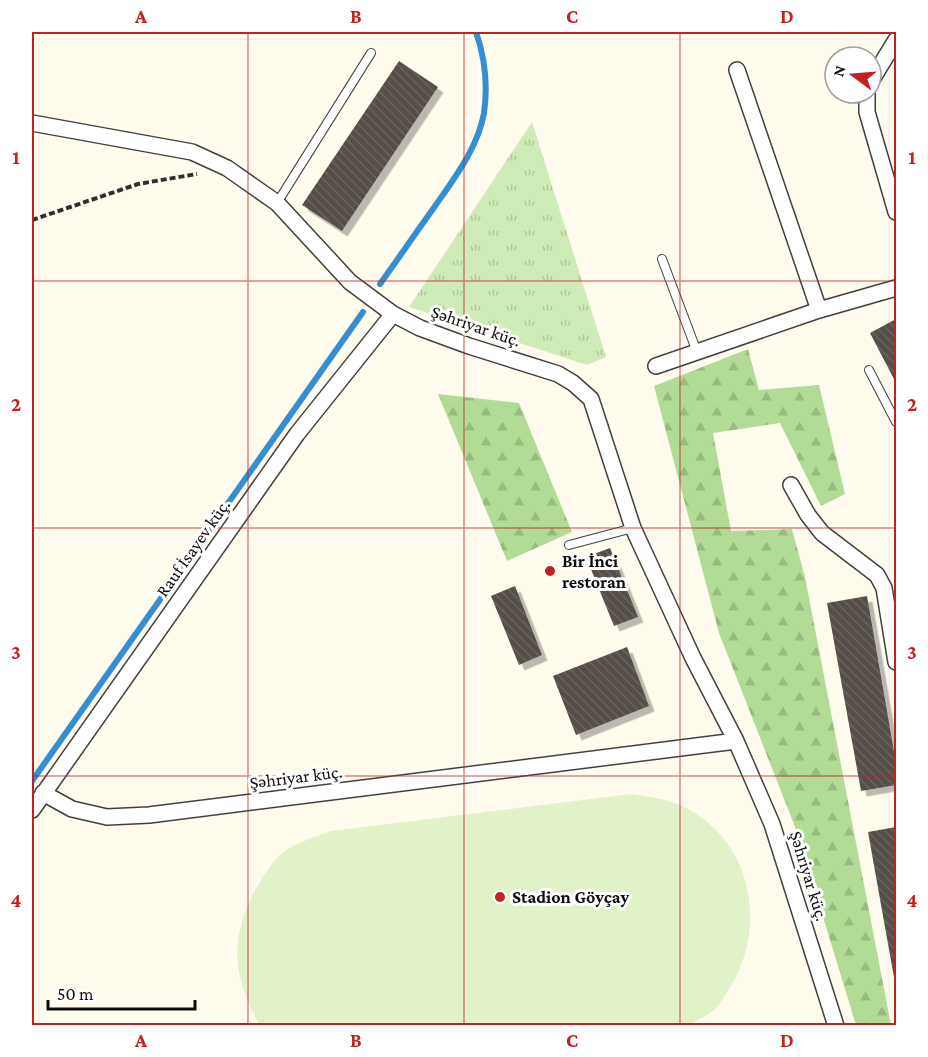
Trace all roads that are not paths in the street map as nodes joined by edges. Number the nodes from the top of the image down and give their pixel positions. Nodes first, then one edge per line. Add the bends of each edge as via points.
1 (897, 40) edge
2 (371, 53) dead end
3 (883, 62) edge
4 (737, 70) dead end
5 (867, 105) edge
6 (32, 123) edge
7 (277, 203) junction
8 (897, 212) edge
9 (662, 259) dead end
10 (897, 288) edge
11 (819, 310) junction
12 (393, 314) junction
13 (697, 352) junction
14 (656, 366) dead end
15 (869, 370) dead end
16 (897, 422) edge
17 (791, 485) dead end
18 (633, 528) junction
19 (569, 545) dead end
20 (892, 607) edge
21 (897, 662) edge
22 (736, 741) junction
23 (43, 793) junction
24 (32, 810) edge
25 (836, 1026) edge

1 - 3 street
2 - 7 lane
4 - 11 street
5 - 8 street
6 - 7 street, Şəhriyar küç. via 192,152 227,168
7 - 12 street, Şəhriyar küç. via 350,282
9 - 13 lane
10 - 11 street
11 - 13 street
12 - 18 street, Şəhriyar küç. via 469,346 558,374 591,399
12 - 23 street, Rauf İsayev küç. via 297,434
13 - 14 street
15 - 16 lane
17 - 20 street via 822,533 878,575
18 - 19 lane
18 - 22 street, Şəhriyar küç.
20 - 21 street
22 - 23 street, Şəhriyar küç. via 148,815 107,817 72,809
22 - 25 street, Şəhriyar küç. via 772,824
23 - 24 street, Rauf İsayev küç.

